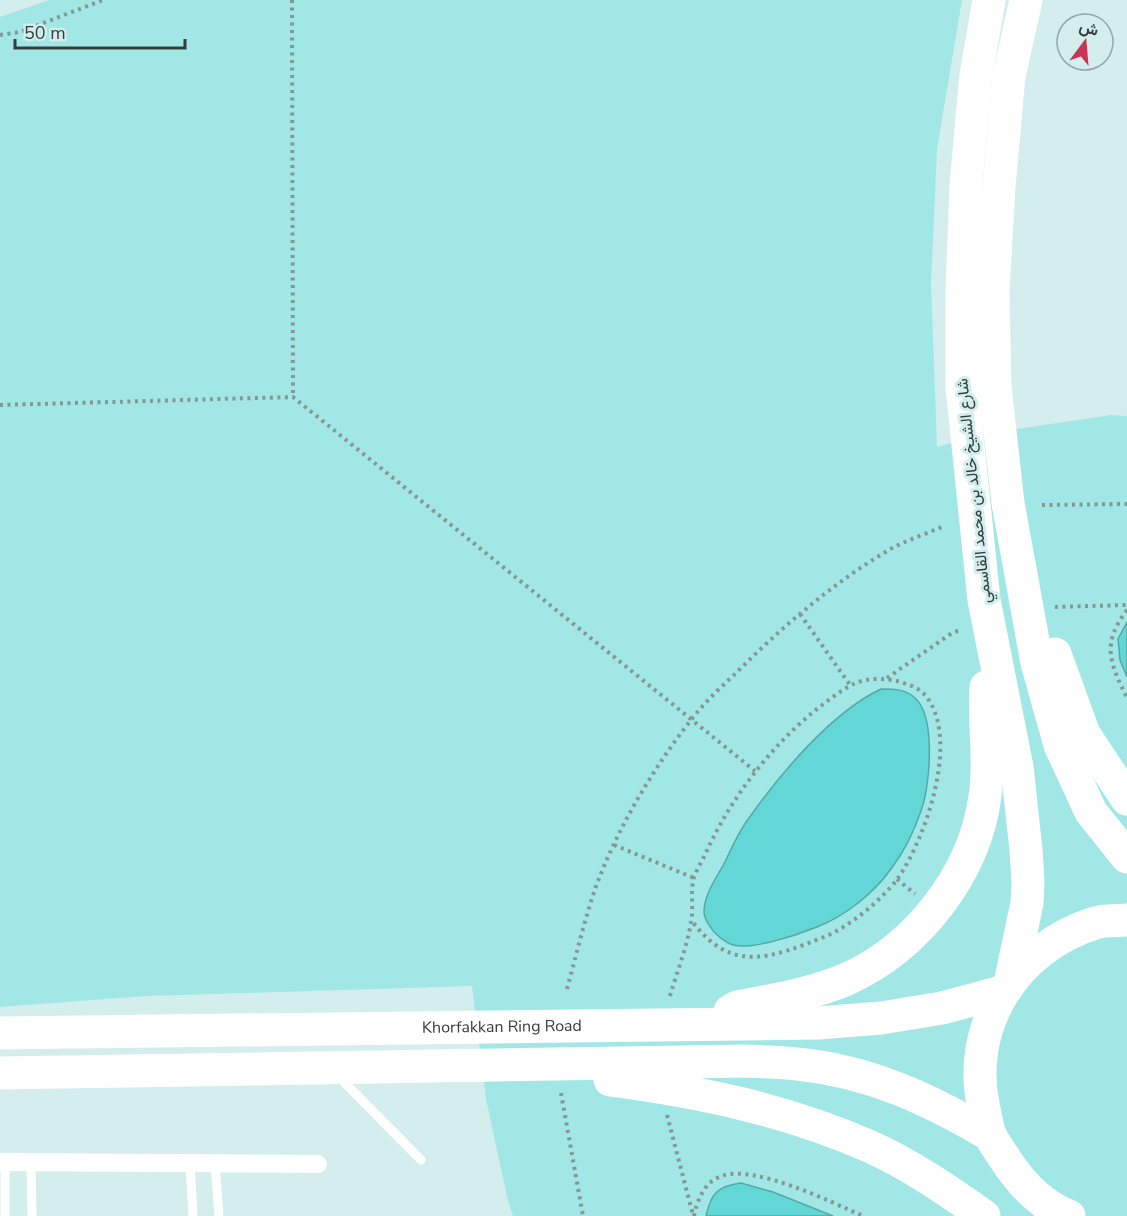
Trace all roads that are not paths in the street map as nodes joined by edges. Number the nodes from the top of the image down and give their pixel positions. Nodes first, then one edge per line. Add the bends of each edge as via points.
1 (989, 0) edge
2 (1026, 0) edge
3 (1008, 503) junction
4 (993, 653) junction
5 (1127, 799) edge
6 (1127, 857) edge
7 (1127, 920) edge
8 (1006, 985) junction
9 (708, 1024) junction
10 (0, 1033) edge
11 (438, 1066) junction
12 (328, 1067) junction
13 (0, 1073) edge
14 (990, 1135) junction
15 (421, 1160) dead end
16 (2, 1162) edge
17 (31, 1163) junction
18 (190, 1164) junction
19 (215, 1164) junction
20 (318, 1164) dead end
21 (5, 1216) edge
22 (32, 1216) edge
23 (193, 1216) edge
24 (219, 1216) edge
25 (984, 1216) edge
26 (1069, 1216) edge

1 - 4 highway, شارع الشيخ خالد بن محمد القاسمي via 975,86 966,184 962,387
2 - 3 highway, شارع الشيخ خالد بن محمد القاسمي via 1009,76 993,291 995,387
3 - 5 highway via 1042,620 1084,734
3 - 6 highway, شارع الشيخ خالد بن محمد القاسمي via 1037,663 1059,745 1091,812
4 - 8 highway, شارع الشيخ خالد بن محمد القاسمي via 1017,767 1028,881 1027,903
4 - 9 highway via 985,699 988,772 984,805 973,845 947,893 912,934 871,967 824,988 737,1007
7 - 8 highway via 1096,923 1049,944
8 - 9 highway, Khorfakkan Ring Road via 942,1008 880,1018
8 - 14 highway via 983,1038 979,1087
9 - 10 highway, Khorfakkan Ring Road
11 - 12 highway
11 - 14 highway via 746,1061 798,1064 849,1073 898,1088 946,1109
11 - 25 highway via 658,1086 794,1117 872,1148 934,1181
12 - 13 highway
12 - 15 lane
14 - 26 highway via 1018,1179 1058,1212
16 - 17 street
16 - 21 lane
17 - 18 street
17 - 22 lane
18 - 19 street
18 - 23 lane
19 - 20 street
19 - 24 lane

